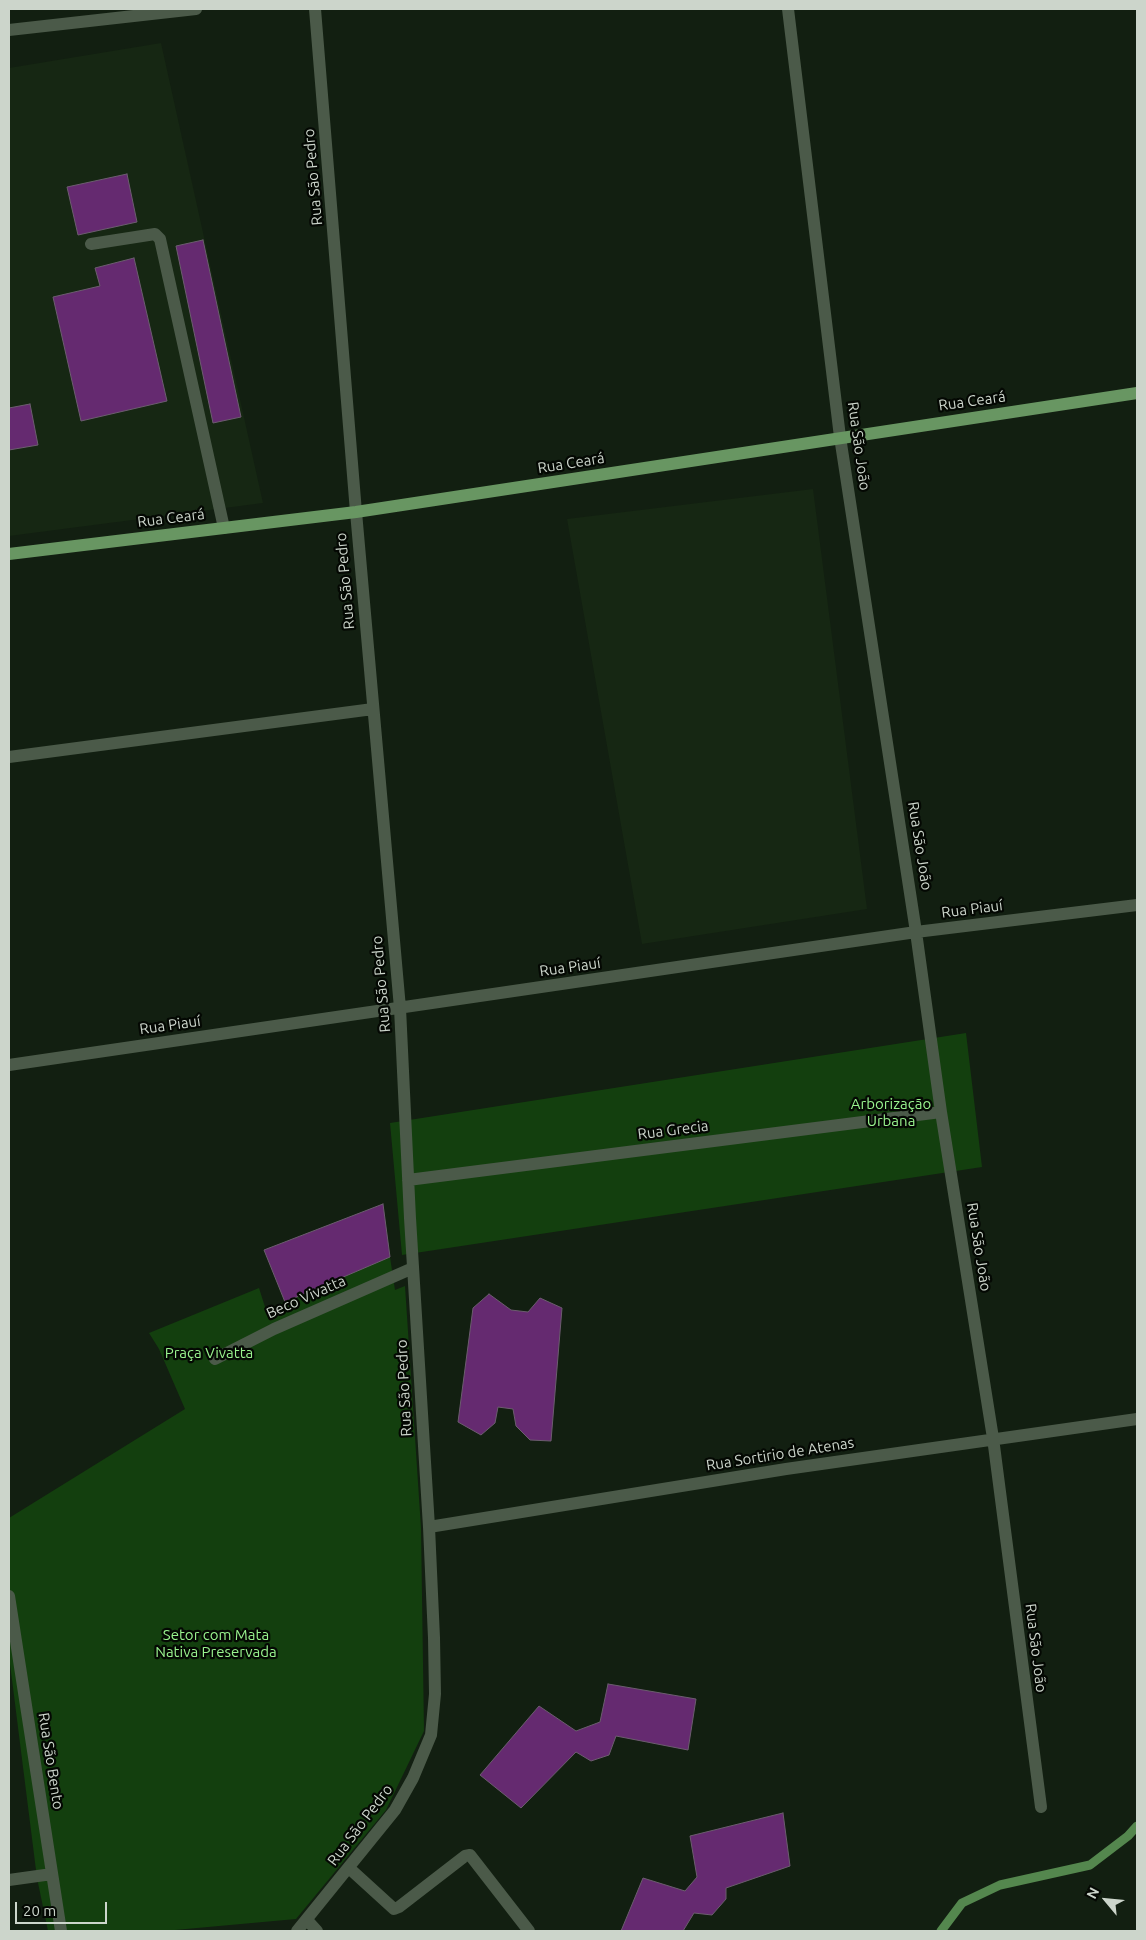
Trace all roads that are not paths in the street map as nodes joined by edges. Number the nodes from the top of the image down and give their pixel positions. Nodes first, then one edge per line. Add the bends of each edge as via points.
1 (196, 9) edge
2 (315, 9) edge
3 (788, 9) edge
4 (9, 30) edge
5 (90, 244) dead end
6 (1137, 393) edge
7 (840, 437) junction
8 (356, 512) junction
9 (224, 528) junction
10 (9, 554) edge
11 (373, 708) junction
12 (9, 757) edge
13 (1137, 905) edge
14 (916, 932) junction
15 (400, 1008) junction
16 (9, 1065) edge
17 (941, 1112) junction
18 (408, 1180) junction
19 (413, 1268) junction
20 (215, 1359) dead end
21 (1137, 1419) edge
22 (993, 1438) junction
23 (429, 1527) junction
24 (9, 1596) edge
25 (1041, 1807) dead end
26 (349, 1868) junction
27 (52, 1874) junction
28 (9, 1880) edge
29 (307, 1920) junction
30 (61, 1931) edge
31 (297, 1931) edge
32 (317, 1931) edge
33 (529, 1931) edge

1 - 4 street
2 - 8 street, Rua São Pedro
3 - 7 street, Rua São João
5 - 9 street via 156,234 161,241
6 - 7 main road, Rua Ceará
7 - 8 main road, Rua Ceará
7 - 14 street, Rua São João
8 - 9 main road, Rua Ceará
8 - 11 street, Rua São Pedro
9 - 10 main road, Rua Ceará
11 - 12 street
11 - 15 street, Rua São Pedro
13 - 14 street, Rua Piauí
14 - 15 street, Rua Piauí
14 - 17 street, Rua São João
15 - 16 street, Rua Piauí
15 - 18 street, Rua São Pedro
17 - 18 street, Rua Grecia
17 - 22 street, Rua São João
18 - 19 street, Rua São Pedro
19 - 20 street, Beco Vivatta via 274,1329
19 - 23 street, Rua São Pedro
21 - 22 street, Rua Sortirio de Atenas
22 - 23 street, Rua Sortirio de Atenas
22 - 25 street, Rua São João
23 - 26 street, Rua São Pedro via 435,1694 431,1735 395,1810
24 - 27 street, Rua São Bento
26 - 29 street, Rua São Pedro
26 - 33 street via 394,1909 470,1855
27 - 28 street
27 - 30 street, Rua São Bento
29 - 31 street, Rua São Pedro
29 - 32 street

